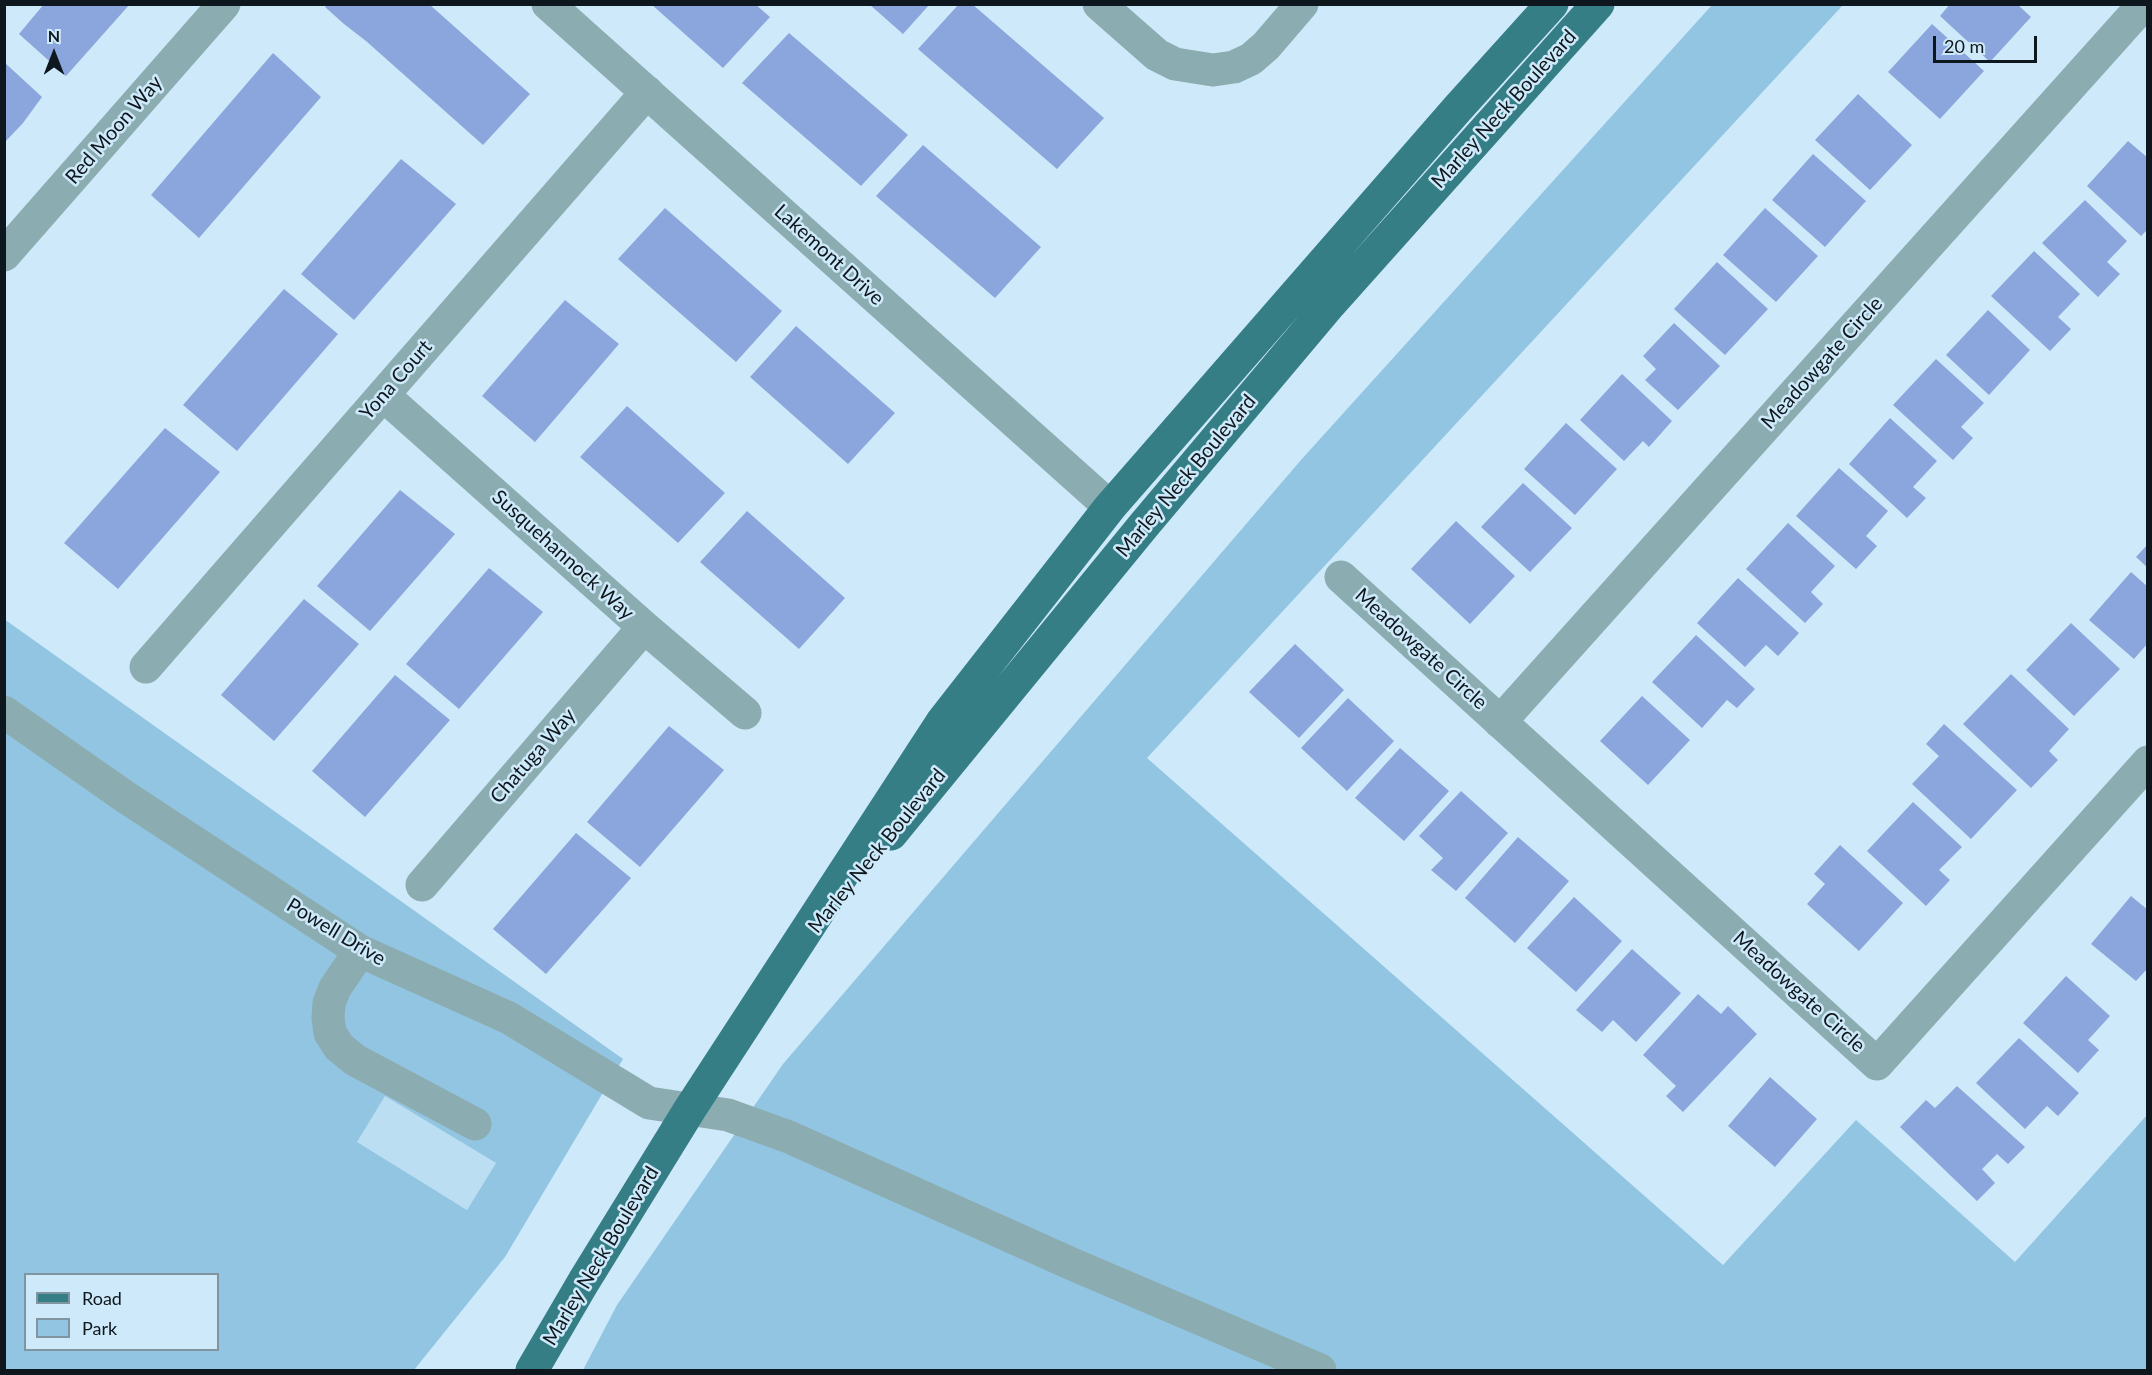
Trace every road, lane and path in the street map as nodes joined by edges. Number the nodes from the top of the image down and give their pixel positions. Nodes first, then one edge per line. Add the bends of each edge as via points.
1 (224, 4) edge
2 (548, 4) edge
3 (1099, 4) edge
4 (1302, 4) edge
5 (1552, 4) edge
6 (1598, 4) edge
7 (2144, 4) edge
8 (647, 92) junction
9 (4, 255) edge
10 (383, 395) junction
11 (1110, 507) junction
12 (1341, 577) dead end
13 (644, 627) junction
14 (146, 667) dead end
15 (4, 712) edge
16 (745, 713) dead end
17 (1500, 722) junction
18 (2148, 762) edge
19 (422, 885) dead end
20 (360, 951) junction
21 (787, 960) junction
22 (690, 1109) junction
23 (475, 1124) dead end
24 (532, 1371) edge
25 (1320, 1371) edge

1 - 9 street, Red Moon Way
2 - 8 street, Lakemont Drive
3 - 4 street via 1157,55 1175,64 1213,70 1234,67 1251,58
5 - 11 main road, Marley Neck Boulevard
6 - 21 main road, Marley Neck Boulevard via 1330,304
7 - 17 street, Meadowgate Circle
8 - 10 street, Yona Court
8 - 11 street, Lakemont Drive
10 - 13 street, Susquehannock Way
10 - 14 street, Yona Court
11 - 21 main road, Marley Neck Boulevard via 942,722
12 - 17 street, Meadowgate Circle
13 - 16 street, Susquehannock Way
13 - 19 street, Chatuga Way
15 - 20 street, Powell Drive
17 - 18 street, Meadowgate Circle via 1877,1064
20 - 22 street, Powell Drive via 509,1018 649,1103
20 - 23 street via 329,1003 330,1033 339,1047 355,1060
21 - 22 main road, Marley Neck Boulevard
22 - 24 main road, Marley Neck Boulevard
22 - 25 street, Powell Drive via 728,1114 789,1137

